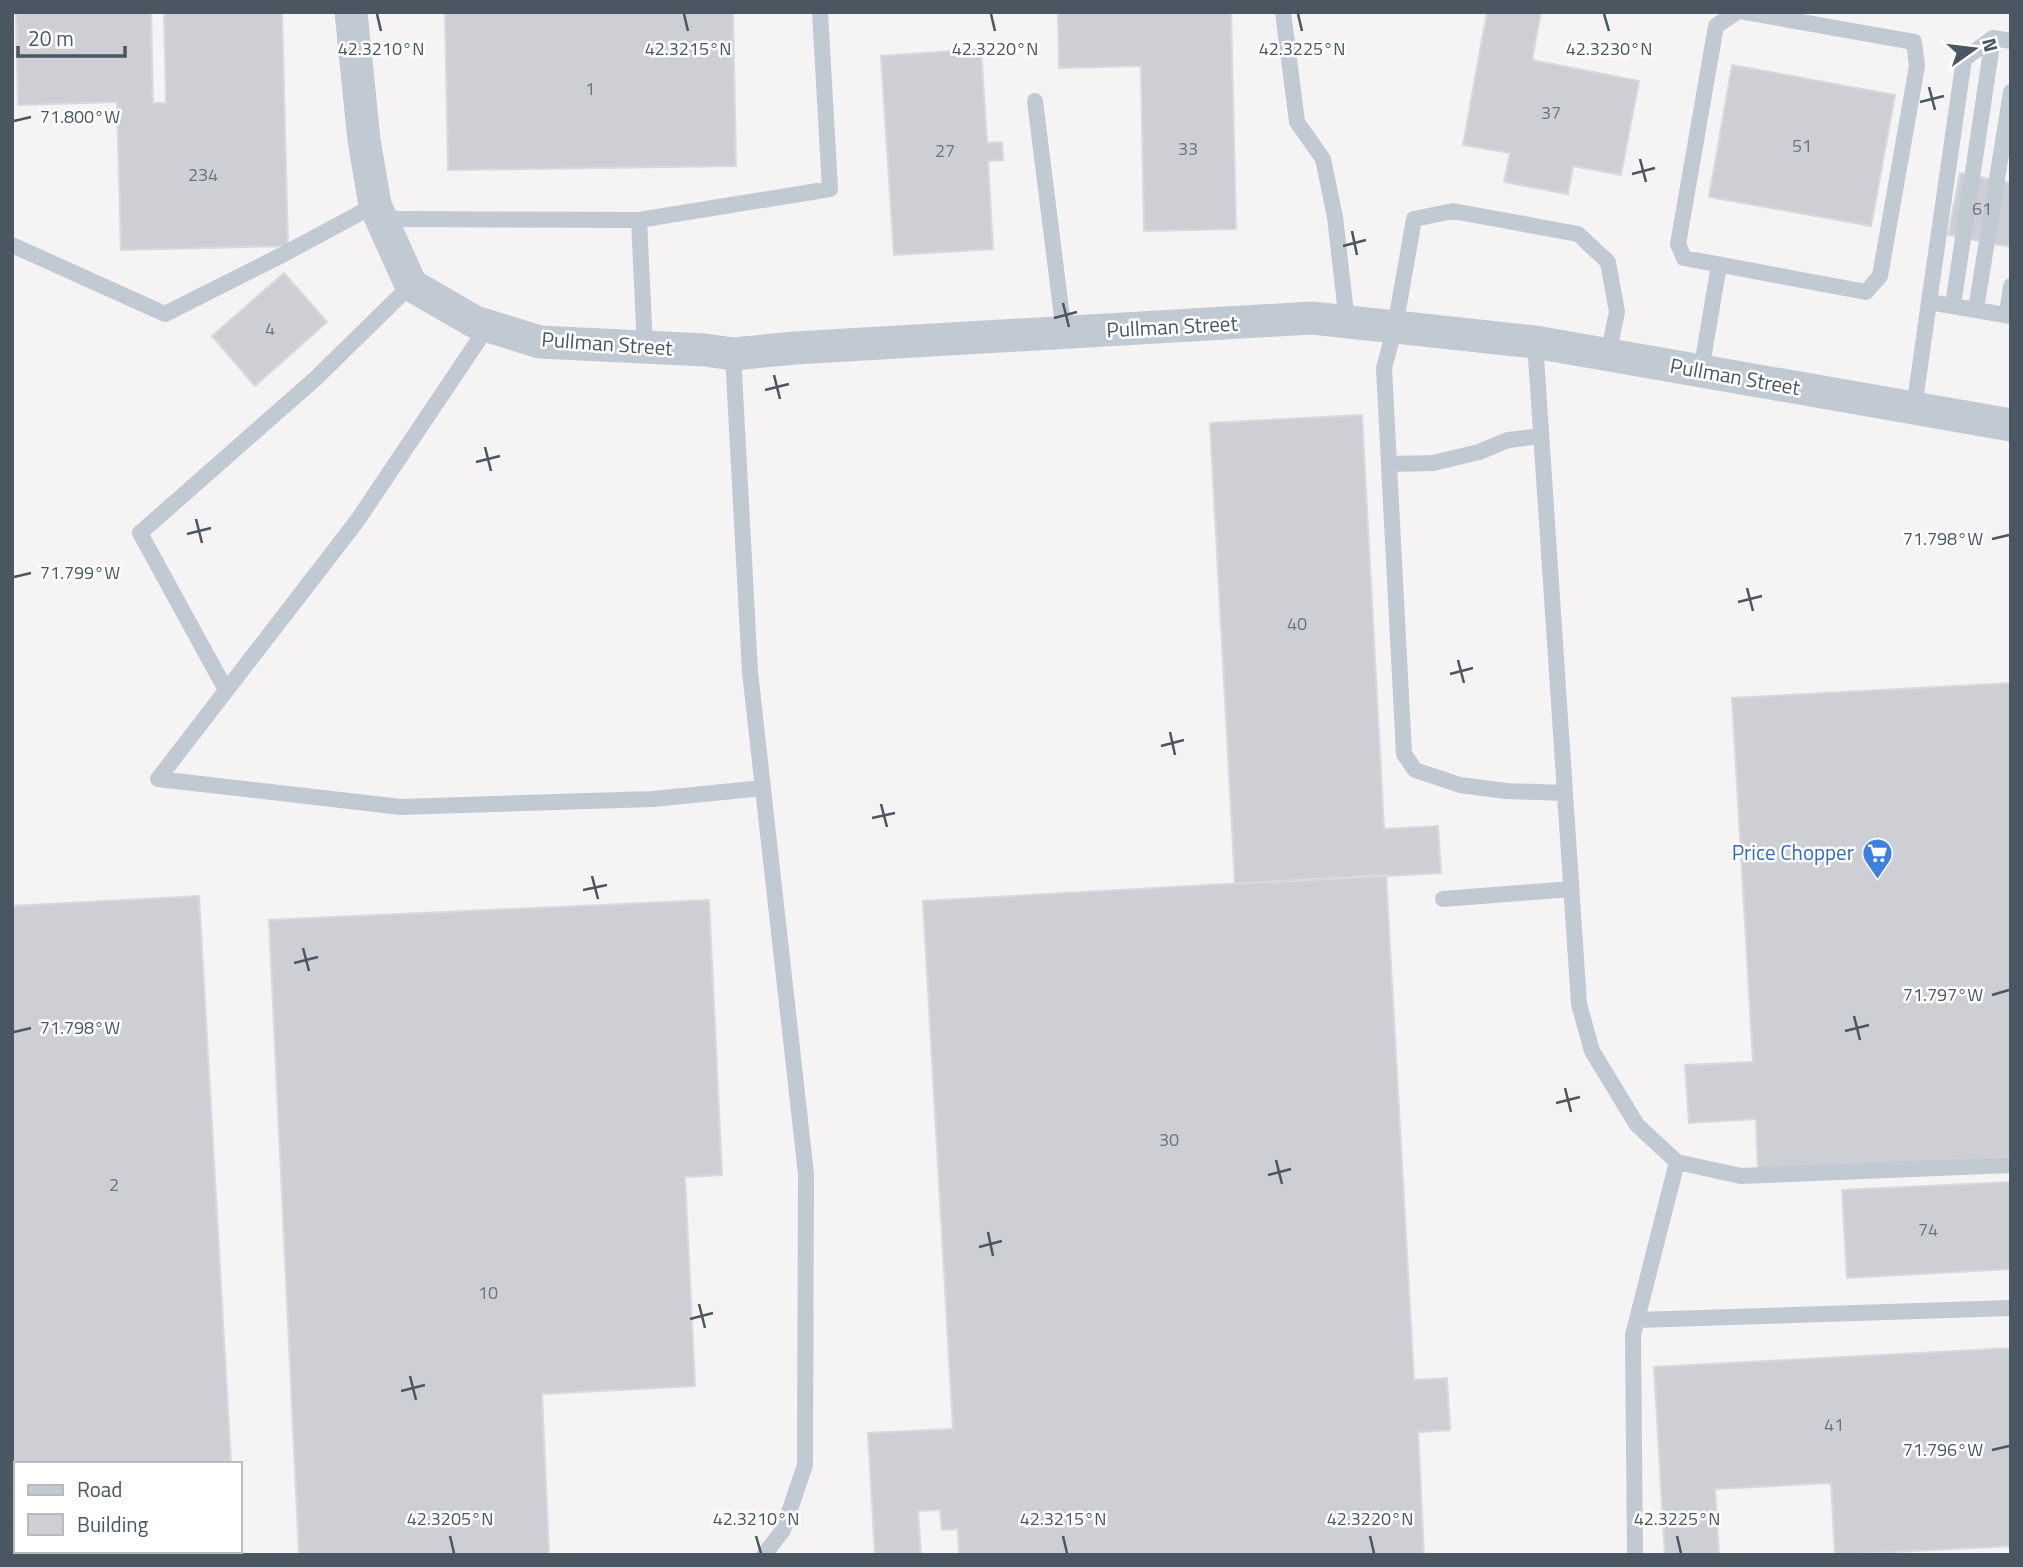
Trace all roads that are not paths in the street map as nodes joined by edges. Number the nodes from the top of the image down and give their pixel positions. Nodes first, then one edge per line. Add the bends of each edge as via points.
1 (351, 12) edge
2 (820, 12) edge
3 (1283, 12) edge
4 (1737, 12) edge
5 (1745, 12) edge
6 (1993, 38) junction
7 (2011, 41) edge
8 (2011, 92) edge
9 (1035, 101) dead end
10 (377, 212) junction
11 (639, 220) junction
12 (12, 245) edge
13 (1719, 265) junction
14 (411, 285) junction
15 (2011, 286) edge
16 (1929, 302) junction
17 (1953, 305) junction
18 (1976, 309) junction
19 (2009, 315) edge
20 (1347, 322) junction
21 (488, 326) junction
22 (1395, 327) junction
23 (1064, 333) junction
24 (1535, 342) junction
25 (645, 347) junction
26 (733, 354) junction
27 (1608, 355) junction
28 (1701, 371) junction
29 (1914, 408) junction
30 (2011, 425) edge
31 (1541, 436) junction
32 (1389, 464) junction
33 (226, 690) junction
34 (762, 788) junction
35 (1565, 793) junction
36 (1571, 889) junction
37 (1443, 899) dead end
38 (1677, 1162) junction
39 (2011, 1166) edge
40 (2011, 1308) edge
41 (1637, 1320) junction
42 (764, 1555) edge
43 (1635, 1555) edge

1 - 10 street via 364,140
2 - 11 lane via 831,189
3 - 20 lane via 1297,122 1323,159 1333,206
4 - 13 lane via 1716,26 1678,244 1684,258
5 - 13 lane via 1914,42 1917,66 1880,276 1866,292
6 - 7 lane
6 - 16 lane via 1964,59
6 - 17 lane
8 - 18 lane
9 - 23 lane
10 - 11 lane
10 - 12 lane via 165,314
10 - 14 street
11 - 25 lane
13 - 28 lane
14 - 21 street, Pullman Street
14 - 33 lane via 315,379 140,533
15 - 19 lane
16 - 17 lane
16 - 29 lane
17 - 18 lane
18 - 19 lane
20 - 22 street, Pullman Street
20 - 23 street, Pullman Street via 1312,318
21 - 25 street, Pullman Street via 540,342
21 - 33 lane via 356,521
22 - 24 street, Pullman Street
22 - 27 lane via 1414,219 1453,211 1578,234 1608,262 1617,312
22 - 32 lane via 1384,368
23 - 26 street, Pullman Street
24 - 27 street, Pullman Street
24 - 31 lane
25 - 26 street, Pullman Street
26 - 34 lane via 750,672
27 - 28 street, Pullman Street
28 - 29 street, Pullman Street
29 - 30 street, Pullman Street
31 - 32 lane via 1508,440 1433,463
31 - 35 lane
32 - 35 lane via 1404,754 1416,770 1460,785
33 - 34 lane via 158,779 401,807 653,799
34 - 42 lane via 806,1174 805,1465 783,1530
35 - 36 lane
36 - 37 lane
36 - 38 lane via 1579,1004 1592,1051 1637,1125
38 - 39 lane via 1741,1176
38 - 41 lane
40 - 41 lane
41 - 43 lane via 1633,1335

